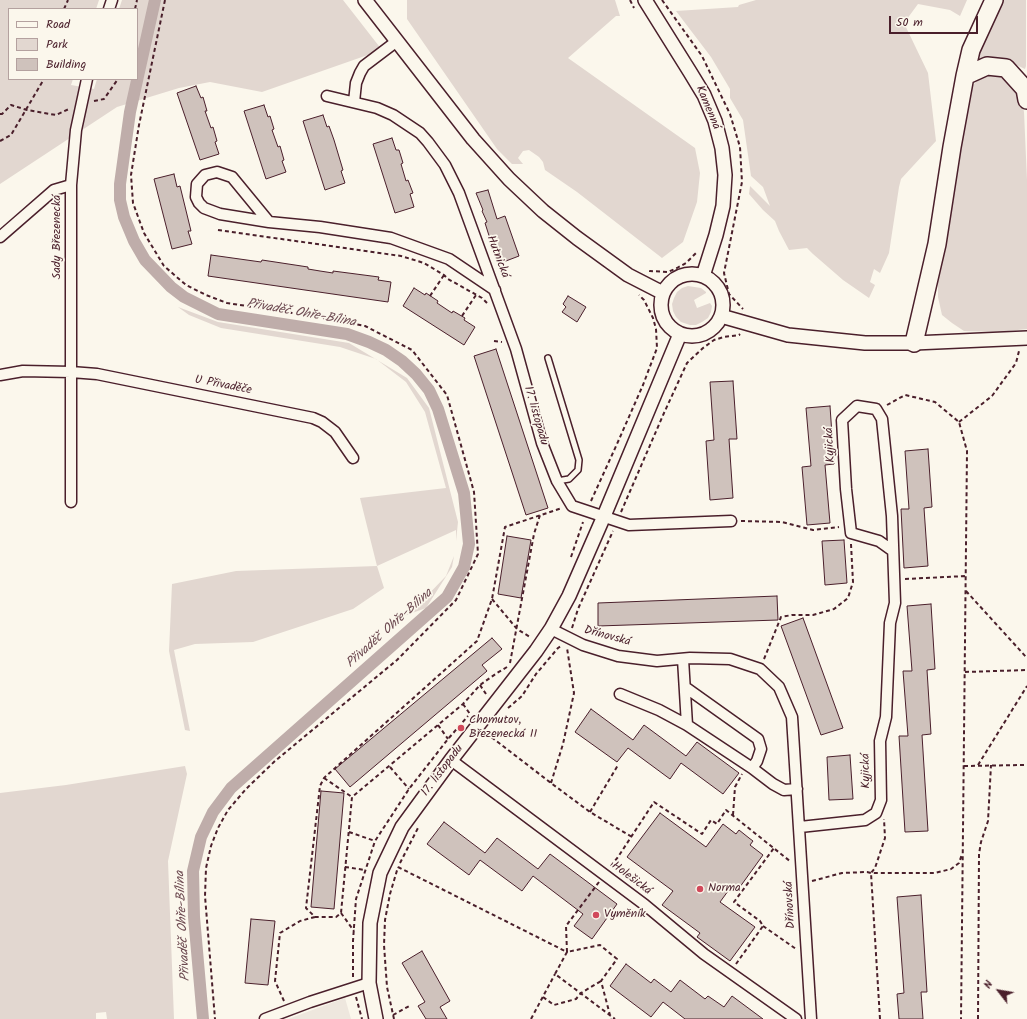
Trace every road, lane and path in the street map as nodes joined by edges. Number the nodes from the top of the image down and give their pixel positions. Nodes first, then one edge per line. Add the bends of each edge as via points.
1 (165, 0) edge
2 (364, 0) edge
3 (630, 0) edge
4 (645, 0) edge
5 (994, 0) edge
6 (637, 13) dead end
7 (397, 41) junction
8 (965, 76) junction
9 (43, 80) edge
10 (87, 80) edge
11 (117, 80) edge
12 (327, 96) dead end
13 (1027, 100) edge
14 (354, 102) junction
15 (81, 103) junction
16 (27, 110) junction
17 (0, 114) edge
18 (0, 141) edge
19 (71, 185) junction
20 (270, 222) junction
21 (218, 230) dead end
22 (0, 237) edge
23 (700, 246) dead end
24 (444, 275) junction
25 (703, 276) junction
26 (644, 283) junction
27 (496, 291) junction
28 (663, 293) junction
29 (476, 295) junction
30 (430, 296) dead end
31 (491, 306) dead end
32 (462, 316) dead end
33 (721, 316) junction
34 (680, 334) junction
35 (914, 343) junction
36 (1023, 343) edge
37 (548, 358) dead end
38 (71, 372) junction
39 (0, 375) edge
40 (882, 419) junction
41 (959, 422) junction
42 (353, 458) dead end
43 (557, 481) junction
44 (71, 502) dead end
45 (572, 506) junction
46 (586, 512) junction
47 (540, 515) junction
48 (604, 516) junction
49 (731, 521) joint
50 (850, 529) junction
51 (893, 551) junction
52 (966, 576) junction
53 (894, 579) junction
54 (966, 590) junction
55 (492, 599) junction
56 (517, 629) junction
57 (551, 630) junction
58 (532, 638) dead end
59 (567, 648) dead end
60 (1027, 658) edge
61 (683, 659) junction
62 (760, 669) junction
63 (1027, 670) edge
64 (965, 672) junction
65 (480, 685) junction
66 (685, 686) junction
67 (1027, 686) edge
68 (486, 694) dead end
69 (620, 694) dead end
70 (463, 704) junction
71 (470, 714) dead end
72 (438, 725) junction
73 (687, 725) junction
74 (486, 733) dead end
75 (448, 739) dead end
76 (450, 760) junction
77 (618, 765) dead end
78 (978, 765) junction
79 (990, 765) junction
80 (1024, 765) dead end
81 (964, 766) junction
82 (390, 767) junction
83 (750, 767) junction
84 (324, 778) junction
85 (551, 784) junction
86 (409, 789) dead end
87 (797, 789) junction
88 (352, 797) junction
89 (881, 800) junction
90 (590, 812) junction
91 (733, 815) junction
92 (800, 827) junction
93 (349, 832) junction
94 (632, 836) junction
95 (375, 841) dead end
96 (774, 848) junction
97 (963, 853) junction
98 (345, 867) junction
99 (365, 870) dead end
100 (803, 871) junction
101 (871, 873) junction
102 (604, 875) junction
103 (803, 883) junction
104 (341, 913) junction
105 (315, 917) junction
106 (763, 926) junction
107 (354, 931) dead end
108 (567, 952) junction
109 (808, 957) junction
110 (730, 972) junction
111 (555, 974) junction
112 (601, 981) junction
113 (369, 983) junction
114 (581, 993) junction
115 (543, 997) junction
116 (411, 1005) dead end
117 (288, 1011) junction
118 (393, 1015) junction
119 (610, 1015) junction
120 (269, 1018) edge
121 (215, 1019) edge
122 (376, 1019) edge
123 (394, 1019) edge
124 (531, 1019) edge
125 (611, 1019) edge
126 (615, 1019) edge
127 (796, 1019) edge
128 (811, 1019) edge
129 (880, 1019) edge
130 (961, 1019) edge
131 (978, 1019) edge

1 - 121 path via 131,174 133,203 144,233 164,266 186,285 206,295 227,303 365,326 412,350 446,395 474,492 478,554 456,600 397,660 274,761 228,810 211,846 206,868 205,896
2 - 7 street
3 - 6 path
4 - 25 street, Kamenná via 704,95 715,121 722,148 725,175 723,206
5 - 8 highway via 971,50
7 - 14 street via 364,66 356,83
7 - 26 street via 473,139 509,179 577,238 628,275
8 - 13 highway via 987,66 1006,68 1025,88
8 - 35 highway via 937,244
9 - 16 path
10 - 15 street, Sady Březenecká
11 - 15 path via 104,99
12 - 14 street, Hutnická
14 - 27 street, Hutnická via 393,115 412,127 428,142 445,165 459,193
15 - 16 path via 56,115
15 - 19 street, Sady Březenecká via 73,150
16 - 17 path via 11,105
16 - 18 path via 11,135
19 - 22 street via 54,190
19 - 38 street, Sady Březenecká
20 - 20 street, Hutnická via 232,177 217,172 205,175 197,184 196,197 204,208 220,214
20 - 27 street, Hutnická via 391,238 449,259
21 - 24 path via 401,256
23 - 26 path via 686,263 677,268 668,272 650,271
24 - 29 path
24 - 30 path
25 - 28 street via 684,274 668,284
25 - 33 street via 712,281 720,292 723,306
26 - 28 street
26 - 46 path via 638,294 653,318 657,348
27 - 43 street, 17. listopadu via 516,349 542,443
28 - 34 street via 660,302 661,312 671,329
29 - 31 path
29 - 32 path
33 - 34 street via 716,325 699,335
33 - 35 street via 788,335 865,343
34 - 48 street, 17. listopadu
35 - 36 street
36 - 41 path via 1016,363 992,396
37 - 43 lane via 579,460 578,470 569,479
38 - 39 street via 24,371
38 - 42 street, U Přivaděče via 97,374 313,418 335,432
38 - 44 street, Sady Březenecká
40 - 41 path via 887,404 905,395 935,402
40 - 50 street, Kyjická via 876,408 857,406 842,420
40 - 51 street, Kyjická
41 - 52 path via 967,451
43 - 45 street, 17. listopadu
45 - 46 street
45 - 47 path
46 - 48 street
47 - 55 path via 505,527
47 - 56 path via 534,534
48 - 49 street via 629,525
48 - 57 street, 17. listopadu
49 - 50 path via 782,522 813,530
50 - 51 street via 879,541
50 - 62 path via 853,582 848,598 834,609 813,615 781,618
51 - 53 street, Kyjická
52 - 53 path
52 - 54 path
53 - 89 street, Kyjická via 896,603 890,623 886,717 880,741
54 - 60 path
54 - 64 path
55 - 56 path
55 - 84 path via 477,641
56 - 58 path
56 - 65 path via 510,666
57 - 61 street, Dřínovská via 582,645 618,656 657,661
57 - 76 street, 17. listopadu
59 - 85 path via 574,693
61 - 62 street, Dřínovská via 730,659
61 - 66 street
62 - 87 street, Dřínovská via 779,687 792,717
63 - 64 path
64 - 81 path
65 - 68 path
65 - 70 path
66 - 73 street
66 - 83 street via 758,739 760,750 757,761
67 - 78 path
69 - 73 street
70 - 71 path
70 - 72 path
72 - 75 path
72 - 82 path
73 - 83 street
74 - 85 path
76 - 102 street, Holešická
76 - 113 street, 17. listopadu via 402,827 380,873 370,923
77 - 90 path
78 - 79 path
78 - 81 path
79 - 80 path
79 - 131 path via 988,821 979,854
81 - 97 path
82 - 86 path
82 - 88 path
83 - 87 street via 784,790
83 - 91 path via 734,787
84 - 88 path
84 - 105 path via 320,786 306,908
85 - 90 path
87 - 92 street, Dřínovská
88 - 93 path
89 - 92 street, Kyjická via 876,813 865,820
89 - 101 path, Kyjická via 885,838
90 - 94 path
91 - 94 path via 726,810 717,824 711,820 702,834 654,802
91 - 96 path
92 - 100 street, Dřínovská
93 - 95 path
93 - 98 path
94 - 102 path
96 - 100 path
96 - 106 path via 734,902 760,920
97 - 101 path via 959,863 935,873
97 - 130 path
98 - 99 path
98 - 104 path
100 - 103 street, Dřínovská
101 - 103 path via 842,873
101 - 129 path, Kyjická
102 - 108 path via 566,926
102 - 110 street, Holešická
103 - 109 street, Dřínovská
104 - 105 path via 336,917
104 - 107 path
105 - 117 path via 300,921 280,933 276,981
106 - 109 path
106 - 110 path
108 - 111 path
108 - 112 path via 600,945 617,959
108 - 118 path via 398,867 385,920 384,946 387,987
109 - 128 street, Dřínovská
110 - 127 street, Holešická
111 - 114 path
111 - 115 path
112 - 114 path
112 - 119 path
113 - 117 street
113 - 122 street, 17. listopadu
114 - 115 path via 576,1000 554,1005
114 - 119 path
115 - 124 path
116 - 118 path
117 - 120 street
118 - 123 path
119 - 125 path
119 - 126 path

